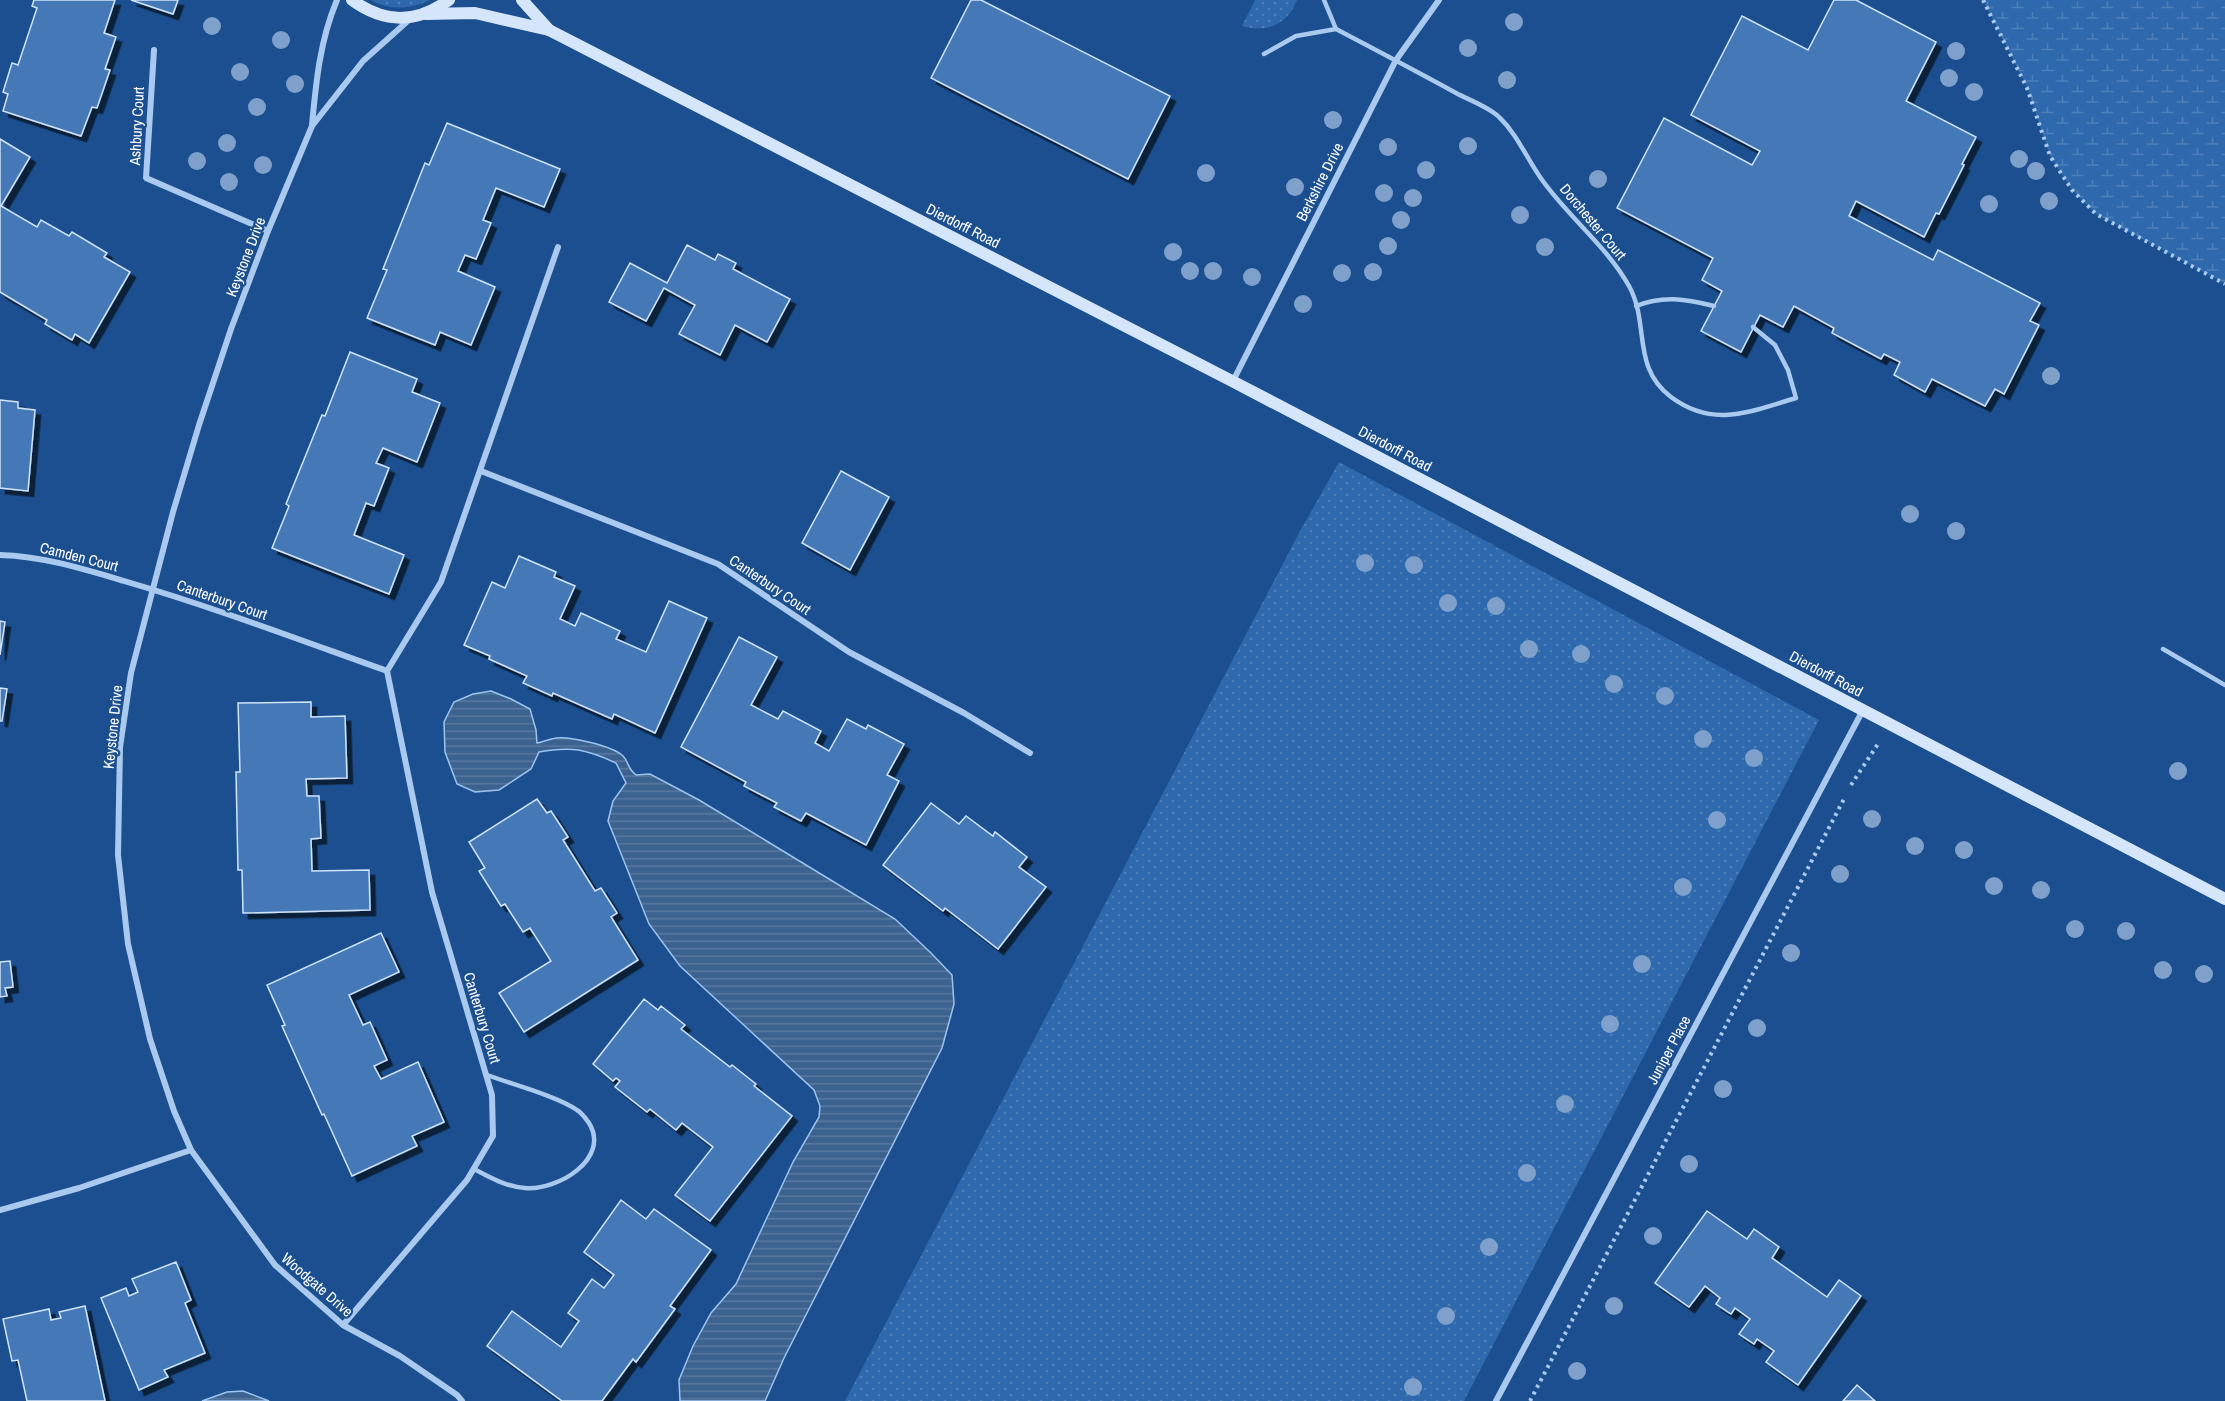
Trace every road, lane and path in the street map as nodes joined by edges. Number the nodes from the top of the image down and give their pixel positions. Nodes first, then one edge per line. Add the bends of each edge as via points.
1 (337, 0) edge
2 (352, 0) edge
3 (448, 0) edge
4 (522, 0) edge
5 (1324, 0) edge
6 (1439, 0) edge
7 (1983, 0) edge
8 (426, 14) junction
9 (412, 18) junction
10 (1336, 29) junction
11 (549, 30) junction
12 (154, 50) dead end
13 (1264, 54) dead end
14 (1396, 60) junction
15 (312, 126) junction
16 (268, 231) junction
17 (558, 247) dead end
18 (2225, 284) edge
19 (1636, 306) junction
20 (1714, 306) dead end
21 (1753, 327) dead end
22 (1232, 381) junction
23 (480, 471) junction
24 (0, 555) edge
25 (152, 589) junction
26 (2163, 649) dead end
27 (387, 671) junction
28 (2225, 686) edge
29 (1863, 710) junction
30 (1878, 743) dead end
31 (1030, 753) dead end
32 (2225, 899) edge
33 (487, 1075) junction
34 (191, 1150) junction
35 (474, 1169) junction
36 (0, 1210) edge
37 (343, 1325) junction
38 (462, 1401) edge
39 (1496, 1401) edge
40 (1530, 1401) edge

1 - 15 street, Keystone Drive via 317,72
2 - 9 street, Dierdorff Road via 388,18
3 - 8 street, Dierdorff Road
4 - 11 street, Dierdorff Road
5 - 10 lane
6 - 14 street, Berkshire Drive
7 - 18 path via 2027,87 2050,156 2072,190 2096,214
8 - 9 street, Dierdorff Road
8 - 11 street, Dierdorff Road via 475,14
9 - 15 street, Keystone Drive via 363,62
10 - 13 lane via 1296,36
10 - 14 lane, Dorchester Court
11 - 22 street, Dierdorff Road
12 - 16 street, Ashbury Court via 146,178
14 - 19 lane, Dorchester Court via 1498,116 1540,178 1629,287
14 - 22 street, Berkshire Drive
15 - 16 street, Keystone Drive
16 - 25 street, Keystone Drive via 199,425
17 - 23 street
19 - 20 lane via 1668,298
19 - 21 lane, Dorchester Court via 1650,376 1670,397 1695,411 1725,416 1796,398 1775,345
22 - 29 street, Dierdorff Road
23 - 27 street via 441,582
23 - 31 street, Canterbury Court via 718,564 849,652
24 - 25 street, Camden Court via 22,555
25 - 27 street, Canterbury Court
25 - 34 street, Keystone Drive via 131,673 120,747 118,855 128,944 150,1039
26 - 28 lane
27 - 33 street, Canterbury Court via 432,892
29 - 32 street, Dierdorff Road
29 - 39 street, Juniper Place
30 - 40 path via 1852,783
33 - 35 street, Canterbury Court via 492,1095 493,1136
33 - 35 lane via 578,1110 594,1132 594,1147 567,1179 550,1186 525,1189
34 - 36 street
34 - 37 street, Woodgate Drive via 275,1265
35 - 37 street, Canterbury Court
37 - 38 street, Woodgate Drive via 400,1356

